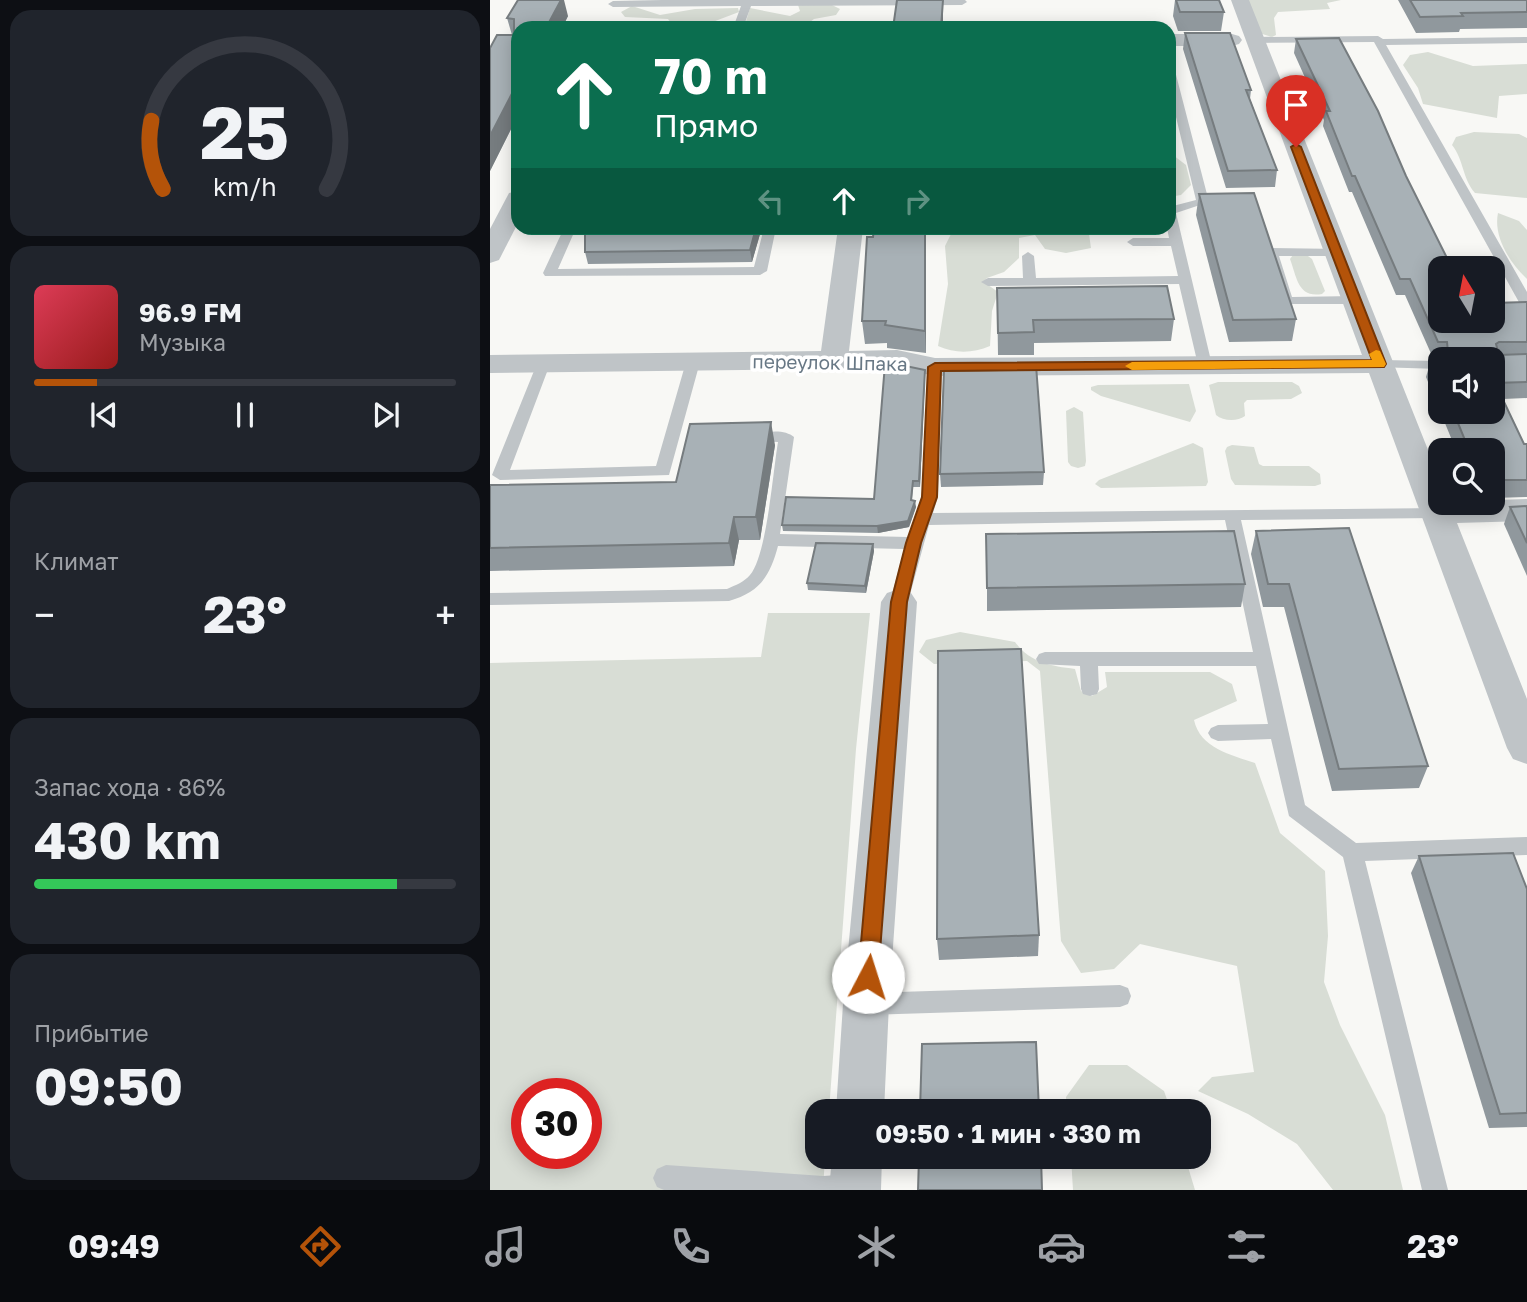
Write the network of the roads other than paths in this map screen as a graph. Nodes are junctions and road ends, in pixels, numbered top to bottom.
1 (1240, 0) edge
2 (666, 2) edge
3 (841, 2) edge
4 (962, 2) dead end
5 (613, 4) dead end
6 (747, 4) junction
7 (741, 21) edge
8 (1176, 40) edge
9 (1255, 40) junction
10 (1527, 40) edge
11 (1380, 42) junction
12 (1176, 95) edge
13 (1176, 209) edge
14 (511, 212) edge
15 (567, 235) edge
16 (768, 235) edge
17 (849, 235) edge
18 (1174, 235) edge
19 (1133, 242) dead end
20 (1175, 242) junction
21 (1336, 251) junction
22 (490, 255) edge
23 (1028, 256) dead end
24 (1184, 281) junction
25 (988, 282) dead end
26 (1030, 282) junction
27 (1355, 300) junction
28 (1527, 304) edge
29 (834, 360) junction
30 (693, 362) junction
31 (490, 364) edge
32 (543, 364) junction
33 (1380, 364) junction
34 (1205, 365) junction
35 (1428, 365) edge
36 (935, 367) junction
37 (762, 438) edge
38 (1428, 491) edge
39 (1505, 510) edge
40 (1527, 510) edge
41 (1428, 512) edge
42 (1437, 515) edge
43 (1232, 516) junction
44 (924, 519) junction
45 (771, 540) junction
46 (914, 543) junction
47 (490, 599) edge
48 (899, 602) joint
49 (1045, 659) dead end
50 (1088, 659) junction
51 (1264, 659) junction
52 (1090, 689) dead end
53 (1279, 731) junction
54 (1218, 733) dead end
55 (1527, 748) edge
56 (1527, 846) edge
57 (1352, 852) junction
58 (1120, 996) dead end
59 (866, 1004) junction
60 (861, 1099) edge
61 (666, 1178) dead end
62 (856, 1178) edge
63 (1435, 1190) edge

1 - 9 street
2 - 5 lane
2 - 6 lane
3 - 4 lane
3 - 6 lane
6 - 7 lane
8 - 9 street
9 - 11 lane
9 - 21 street
10 - 11 lane
11 - 28 lane
12 - 13 lane
14 - 22 street
15 - 16 lane
17 - 29 street
18 - 20 lane
19 - 20 lane
20 - 24 lane
21 - 27 street
21 - 27 lane
23 - 26 lane
24 - 26 lane
24 - 34 lane
25 - 26 lane
27 - 33 street
29 - 30 street, переулок Шпака
29 - 36 street, переулок Шпака
30 - 32 street, переулок Шпака
30 - 32 lane
31 - 32 street, переулок Шпака
33 - 34 street, переулок Шпака
33 - 35 lane
33 - 38 street
34 - 36 street, переулок Шпака
36 - 44 lane
37 - 45 lane
39 - 40 street
41 - 43 lane
42 - 55 street
43 - 44 lane
43 - 51 lane
44 - 46 lane
45 - 46 lane
45 - 47 lane
46 - 48 lane
48 - 59 street
49 - 50 lane
50 - 51 lane
50 - 52 lane
51 - 53 lane
53 - 54 lane
53 - 57 lane
56 - 57 lane
57 - 63 lane
58 - 59 lane
59 - 60 street
61 - 62 lane

